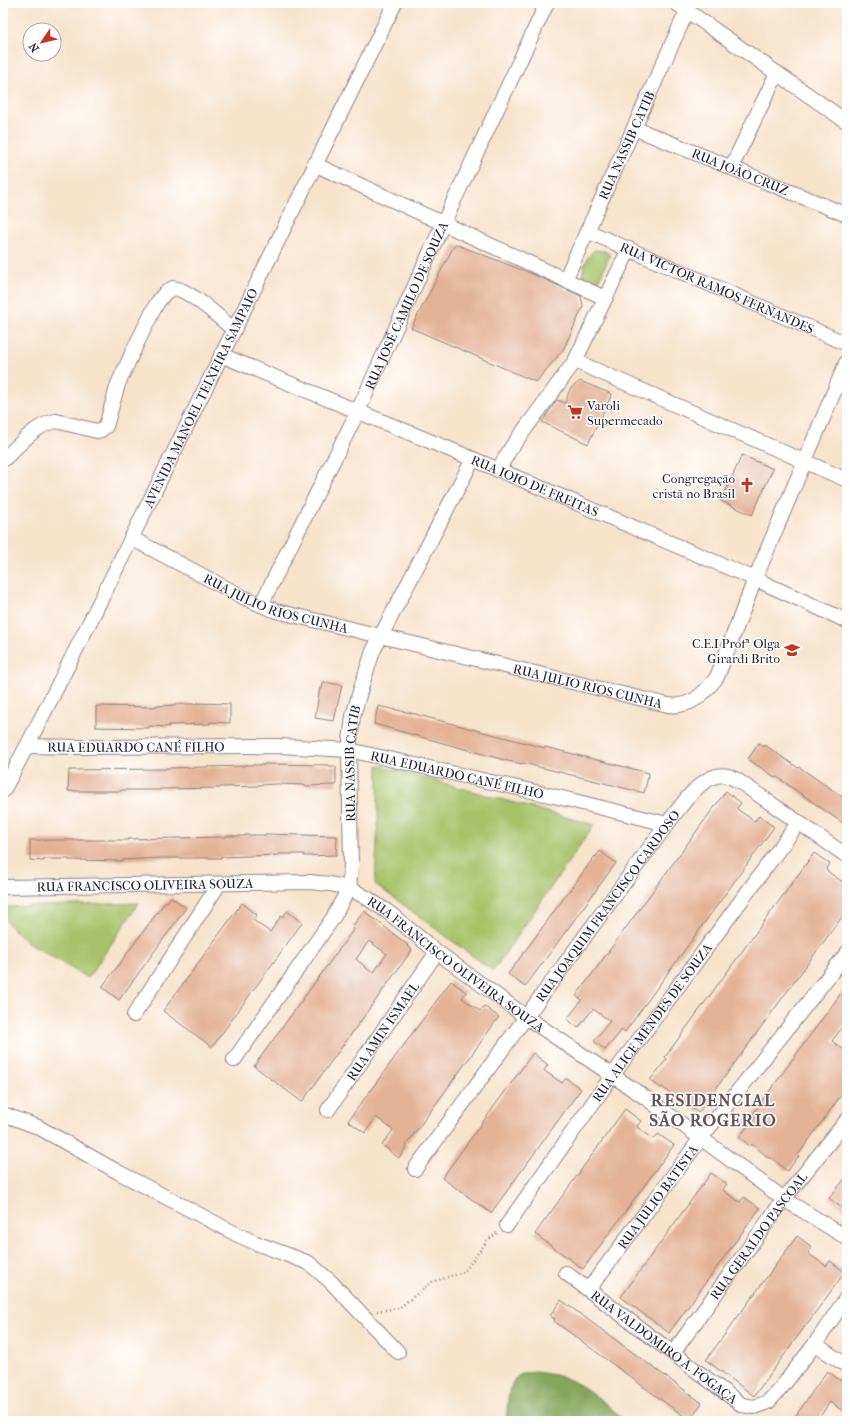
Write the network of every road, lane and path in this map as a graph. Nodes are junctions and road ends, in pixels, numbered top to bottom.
1 (395, 3) edge
2 (547, 3) edge
3 (681, 7) edge
4 (777, 73) junction
5 (847, 122) edge
6 (634, 128) junction
7 (314, 164) junction
8 (731, 168) junction
9 (847, 215) edge
10 (443, 224) junction
11 (587, 231) junction
12 (629, 249) junction
13 (565, 280) junction
14 (604, 298) junction
15 (233, 329) junction
16 (847, 344) edge
17 (222, 355) junction
18 (575, 361) junction
19 (847, 362) edge
20 (358, 411) junction
21 (473, 459) junction
22 (3, 460) edge
23 (804, 461) junction
24 (498, 470) junction
25 (847, 480) edge
26 (131, 538) junction
27 (755, 579) junction
28 (261, 605) junction
29 (847, 621) edge
30 (381, 636) junction
31 (27, 746) junction
32 (349, 750) junction
33 (3, 791) edge
34 (799, 822) junction
35 (668, 824) junction
36 (847, 856) edge
37 (219, 884) junction
38 (3, 887) edge
39 (349, 888) junction
40 (437, 952) junction
41 (847, 954) edge
42 (134, 1015) dead end
43 (526, 1017) junction
44 (234, 1060) dead end
45 (612, 1076) junction
46 (328, 1110) dead end
47 (3, 1114) edge
48 (847, 1120) edge
49 (701, 1138) junction
50 (415, 1169) dead end
51 (784, 1199) junction
52 (507, 1226) joint
53 (847, 1238) edge
54 (566, 1273) dead end
55 (589, 1289) junction
56 (847, 1297) edge
57 (362, 1314) junction
58 (815, 1344) junction
59 (398, 1352) dead end
60 (673, 1353) junction
61 (847, 1366) edge

1 - 7 street, AVENIDA MANOEL TEIXEIRA SAMPAIO
2 - 10 street, RUA JOSÉ CAMILO DE SOUZA
3 - 4 street
3 - 6 street, RUA NASSIB CATIB
4 - 5 street
4 - 8 street
6 - 8 street, RUA JOÃO CRUZ
6 - 11 street, RUA NASSIB CATIB
7 - 10 street
7 - 15 street, AVENIDA MANOEL TEIXEIRA SAMPAIO
8 - 9 street, RUA JOÃO CRUZ
10 - 13 street
10 - 20 street, RUA JOSÉ CAMILO DE SOUZA
11 - 12 street, RUA VICTOR RAMOS FERNANDES
11 - 13 street, RUA NASSIB CATIB
12 - 14 street
12 - 16 street, RUA VICTOR RAMOS FERNANDES
13 - 14 street
14 - 18 street
15 - 17 street, AVENIDA MANOEL TEIXEIRA SAMPAIO
15 - 22 street
17 - 20 street, RUA IOIO DE FREITAS
17 - 26 street, AVENIDA MANOEL TEIXEIRA SAMPAIO
18 - 23 street
18 - 24 street
19 - 23 street, RUA JULIO RIOS CUNHA
20 - 21 street, RUA IOIO DE FREITAS
20 - 28 street, RUA JOSÉ CAMILO DE SOUZA
21 - 24 street, RUA IOIO DE FREITAS
21 - 30 street, RUA NASSIB CATIB
23 - 25 street
23 - 27 street, RUA JULIO RIOS CUNHA
24 - 27 street, RUA IOIO DE FREITAS
26 - 28 street, RUA JULIO RIOS CUNHA
26 - 31 street, AVENIDA MANOEL TEIXEIRA SAMPAIO
27 - 29 street, RUA IOIO DE FREITAS
27 - 30 street, RUA JULIO RIOS CUNHA
28 - 30 street, RUA JULIO RIOS CUNHA
30 - 32 street, RUA NASSIB CATIB
31 - 32 street, RUA EDUARDO CANÉ FILHO
31 - 33 street, AVENIDA MANOEL TEIXEIRA SAMPAIO
32 - 35 street, RUA EDUARDO CANÉ FILHO
32 - 39 street, RUA NASSIB CATIB
34 - 35 street, RUA JOAQUIM FRANCISCO CARDOSO
34 - 36 street, RUA JOAQUIM FRANCISCO CARDOSO
34 - 45 street, RUA ALICE MENDES DE SOUZA
35 - 43 street, RUA JOAQUIM FRANCISCO CARDOSO
37 - 38 street, RUA FRANCISCO OLIVEIRA SOUZA
37 - 39 street, RUA FRANCISCO OLIVEIRA SOUZA
37 - 42 street
39 - 40 street, RUA FRANCISCO OLIVEIRA SOUZA
39 - 44 street, RUA NASSIB CATIB
40 - 43 street, RUA FRANCISCO OLIVEIRA SOUZA
40 - 46 street, RUA AMIN ISMAEL
41 - 49 street, RUA JULIO BATISTA
43 - 45 street, RUA FRANCISCO OLIVEIRA SOUZA
43 - 50 street, RUA JOAQUIM FRANCISCO CARDOSO
45 - 49 street, RUA FRANCISCO OLIVEIRA SOUZA
45 - 52 street, RUA ALICE MENDES DE SOUZA
47 - 57 street
48 - 51 street, RUA GERALDO PASCOAL
49 - 51 street, RUA FRANCISCO OLIVEIRA SOUZA
49 - 55 street, RUA JULIO BATISTA
51 - 53 street, RUA FRANCISCO OLIVEIRA SOUZA
51 - 60 street, RUA GERALDO PASCOAL
52 - 57 path
54 - 55 street, RUA VALDOMIRO A. FOGAÇA
55 - 60 street, RUA VALDOMIRO A. FOGAÇA
56 - 58 street
57 - 59 street
58 - 60 street, RUA VALDOMIRO A. FOGAÇA
58 - 61 street

